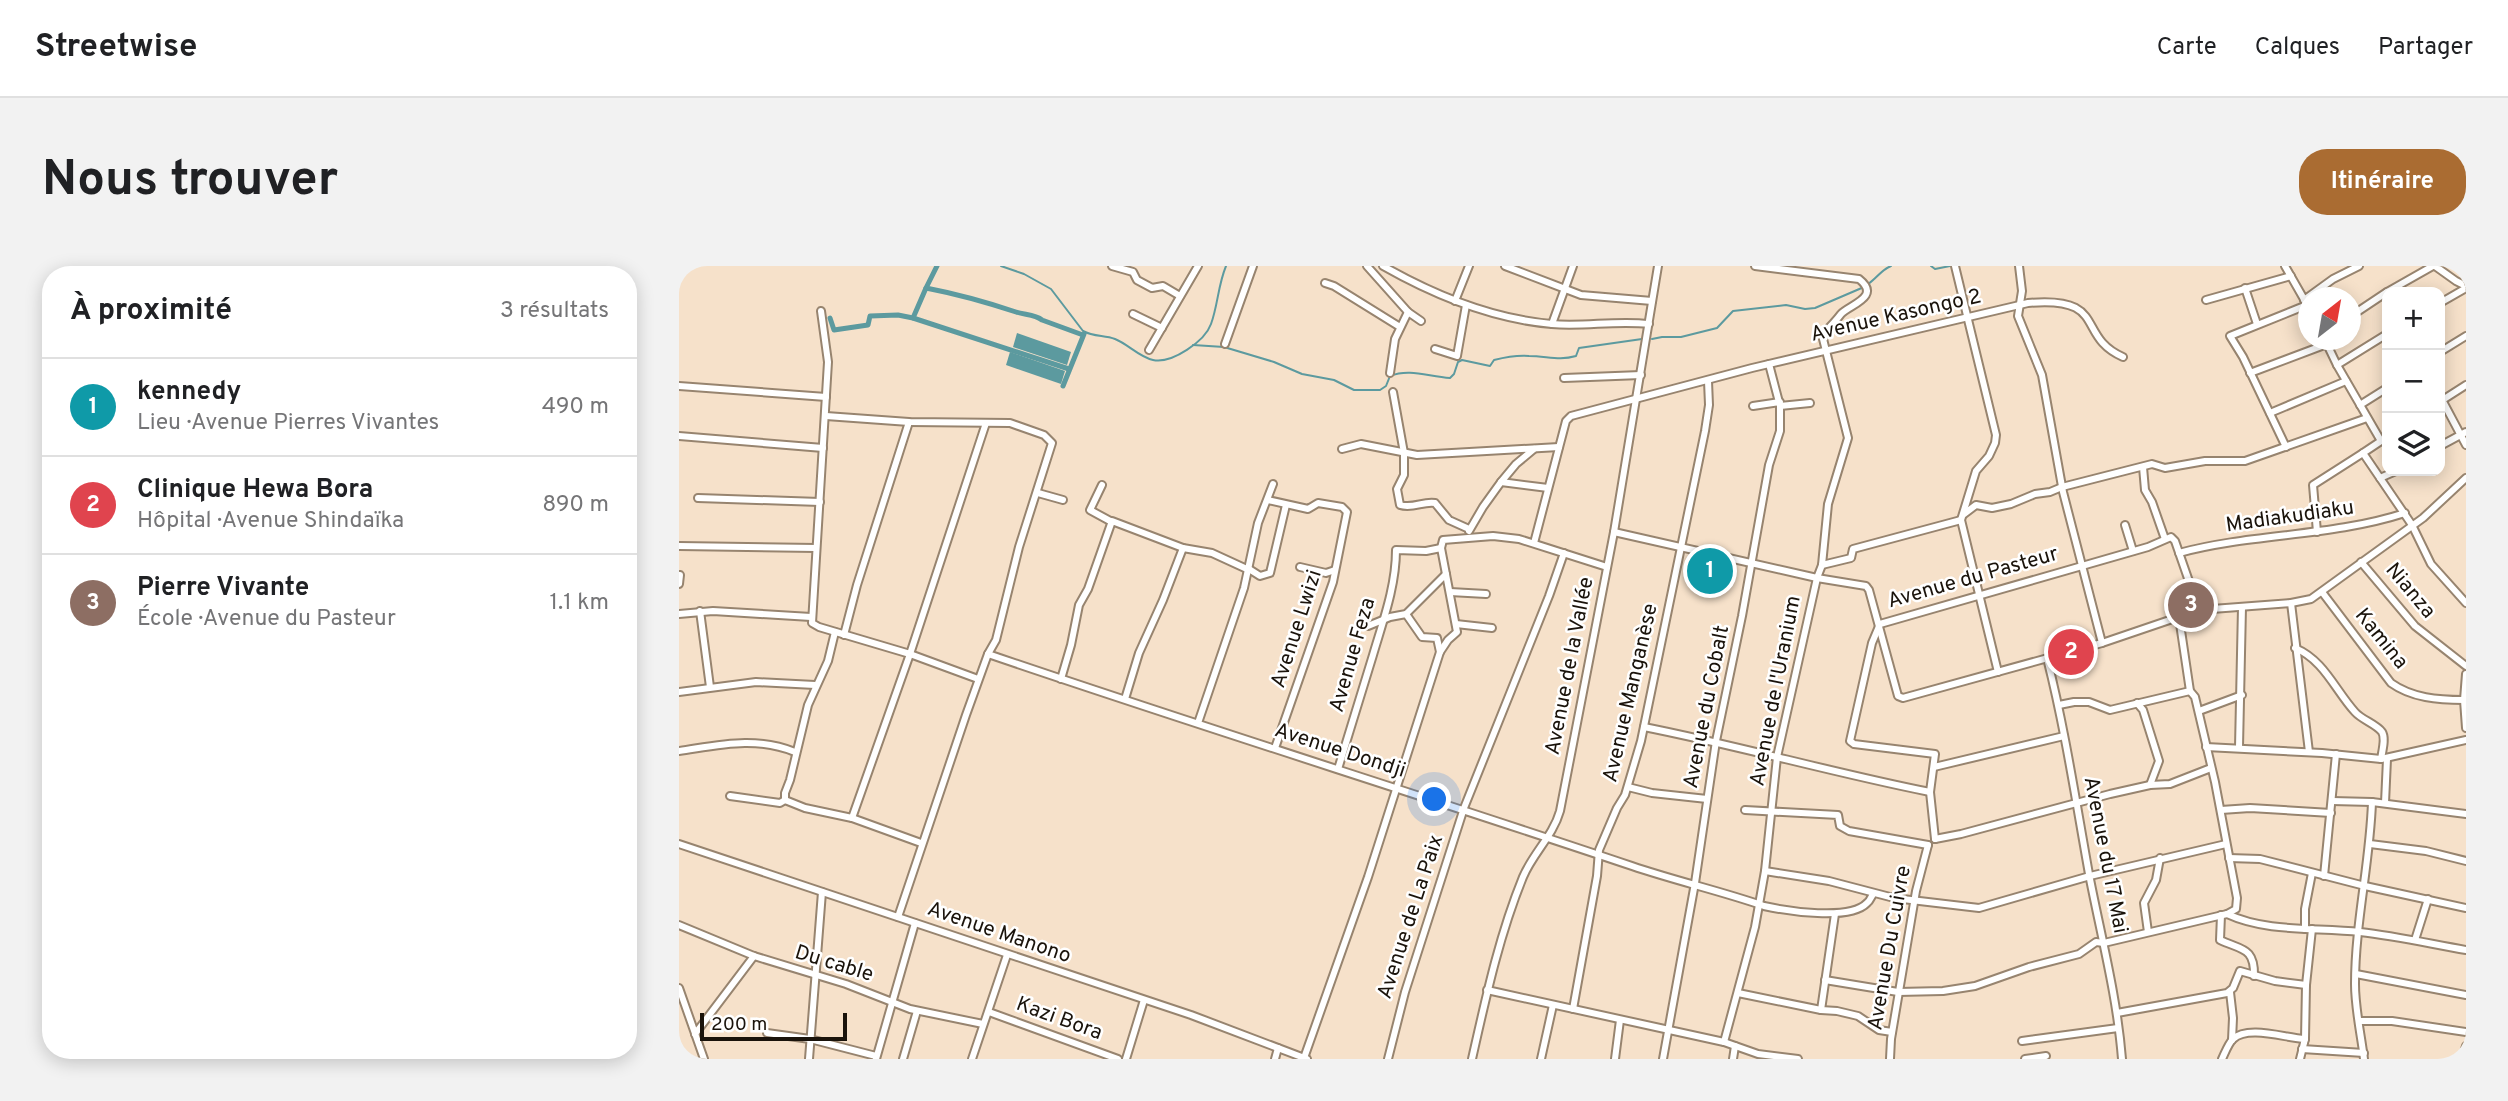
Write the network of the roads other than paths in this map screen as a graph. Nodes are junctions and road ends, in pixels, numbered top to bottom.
1 (1112, 266) edge
2 (1198, 266) edge
3 (1252, 266) edge
4 (1367, 266) edge
5 (1383, 266) edge
6 (1469, 266) edge
7 (1505, 266) edge
8 (1573, 266) edge
9 (1658, 266) edge
10 (1755, 266) edge
11 (1955, 266) edge
12 (2019, 266) edge
13 (2285, 266) edge
14 (2359, 266) edge
15 (2434, 266) edge
16 (2291, 276) junction
17 (1325, 283) dead end
18 (2325, 287) edge
19 (2396, 287) edge
20 (2466, 287) edge
21 (2245, 288) junction
22 (2298, 288) edge
23 (1564, 290) junction
24 (2382, 295) edge
25 (1181, 296) junction
26 (2206, 300) dead end
27 (2445, 300) edge
28 (1455, 301) junction
29 (1652, 301) junction
30 (1465, 305) junction
31 (2019, 305) junction
32 (2298, 308) edge
33 (2361, 309) edge
34 (821, 311) dead end
35 (1408, 312) junction
36 (1133, 314) dead end
37 (1967, 318) junction
38 (1421, 321) dead end
39 (1552, 324) junction
40 (1649, 324) junction
41 (2257, 324) junction
42 (1400, 327) junction
43 (1162, 328) junction
44 (2466, 336) edge
45 (2382, 337) edge
46 (1225, 344) dead end
47 (1435, 349) dead end
48 (1149, 350) dead end
49 (1826, 350) junction
50 (2306, 350) edge
51 (2330, 350) edge
52 (2443, 350) edge
53 (2123, 357) dead end
54 (1769, 364) junction
55 (2337, 365) junction
56 (1391, 373) dead end
57 (2250, 373) junction
58 (1641, 375) junction
59 (1564, 378) dead end
60 (1708, 381) junction
61 (2346, 381) junction
62 (2466, 385) edge
63 (679, 386) edge
64 (2382, 391) edge
65 (1393, 392) dead end
66 (826, 397) junction
67 (1637, 397) junction
68 (2445, 397) edge
69 (1810, 403) dead end
70 (1780, 404) junction
71 (2360, 405) junction
72 (2445, 405) edge
73 (1753, 406) dead end
74 (2270, 413) junction
75 (826, 416) junction
76 (2367, 418) junction
77 (909, 422) junction
78 (986, 423) junction
79 (2463, 433) edge
80 (679, 436) edge
81 (2382, 437) edge
82 (2382, 440) edge
83 (2445, 443) edge
84 (2466, 445) edge
85 (1559, 447) junction
86 (2286, 447) junction
87 (823, 448) junction
88 (1342, 449) dead end
89 (1535, 449) junction
90 (1404, 453) junction
91 (2363, 453) junction
92 (2143, 467) junction
93 (2385, 476) edge
94 (2380, 478) junction
95 (2465, 479) edge
96 (1501, 482) junction
97 (1273, 484) dead end
98 (1102, 485) dead end
99 (2062, 487) junction
100 (1548, 488) junction
101 (1038, 493) junction
102 (698, 498) dead end
103 (1063, 500) dead end
104 (1268, 500) junction
105 (820, 502) junction
106 (1286, 505) junction
107 (2405, 513) junction
108 (1963, 517) junction
109 (1112, 522) junction
110 (2125, 525) dead end
111 (2412, 525) junction
112 (1469, 529) junction
113 (1614, 532) junction
114 (2317, 532) junction
115 (1470, 537) junction
116 (2165, 539) junction
117 (1534, 543) junction
118 (679, 546) edge
119 (816, 548) junction
120 (1183, 548) junction
121 (1441, 548) junction
122 (1682, 548) junction
123 (2133, 551) junction
124 (1564, 553) junction
125 (2179, 553) junction
126 (1751, 562) junction
127 (2361, 562) junction
128 (1822, 565) junction
129 (2082, 565) junction
130 (1300, 567) dead end
131 (1607, 567) junction
132 (1249, 570) junction
133 (1335, 570) junction
134 (1446, 574) junction
135 (680, 575) edge
136 (1817, 578) junction
137 (679, 584) edge
138 (1450, 592) junction
139 (2322, 592) junction
140 (1486, 594) dead end
141 (1980, 596) junction
142 (2291, 603) junction
143 (2466, 603) edge
144 (2242, 607) junction
145 (2199, 610) junction
146 (700, 611) junction
147 (679, 614) edge
148 (1406, 614) junction
149 (2179, 617) junction
150 (811, 619) junction
151 (1384, 619) junction
152 (1456, 624) junction
153 (1880, 624) junction
154 (1367, 626) dead end
155 (1492, 628) dead end
156 (835, 632) junction
157 (844, 635) junction
158 (2102, 643) junction
159 (2295, 648) junction
160 (1440, 652) junction
161 (910, 654) junction
162 (988, 654) junction
163 (2047, 658) junction
164 (2466, 666) edge
165 (1998, 672) junction
166 (2466, 674) edge
167 (978, 679) junction
168 (1061, 679) junction
169 (815, 685) junction
170 (710, 687) junction
171 (2190, 691) junction
172 (679, 692) edge
173 (2242, 695) junction
174 (1125, 699) junction
175 (2464, 700) junction
176 (2137, 702) junction
177 (2059, 705) junction
178 (2199, 711) junction
179 (1198, 723) junction
180 (1644, 727) junction
181 (2466, 728) edge
182 (2064, 736) junction
183 (2466, 740) edge
184 (1716, 741) junction
185 (2206, 747) junction
186 (2239, 747) junction
187 (1275, 748) junction
188 (679, 751) edge
189 (795, 752) junction
190 (2309, 752) junction
191 (2336, 754) junction
192 (1777, 757) junction
193 (2384, 759) junction
194 (1934, 767) junction
195 (2211, 768) junction
196 (1338, 769) junction
197 (2150, 785) junction
198 (1628, 787) junction
199 (1397, 788) junction
200 (1930, 792) junction
201 (730, 796) dead end
202 (1707, 799) junction
203 (785, 800) junction
204 (2332, 801) junction
205 (2372, 802) junction
206 (2385, 803) junction
207 (2078, 804) junction
208 (1464, 808) junction
209 (2239, 808) junction
210 (1745, 810) dead end
211 (2221, 810) junction
212 (1771, 813) junction
213 (2331, 813) junction
214 (2466, 814) edge
215 (852, 818) junction
216 (2224, 824) junction
217 (1548, 837) junction
218 (1935, 838) junction
219 (921, 843) junction
220 (679, 844) edge
221 (2226, 844) junction
222 (2370, 844) junction
223 (1928, 845) junction
224 (1598, 854) junction
225 (2160, 858) junction
226 (2229, 858) junction
227 (2466, 861) edge
228 (1765, 872) junction
229 (2312, 873) junction
230 (2090, 876) junction
231 (2324, 876) junction
232 (1695, 883) junction
233 (2365, 886) junction
234 (822, 892) junction
235 (1873, 894) junction
236 (2428, 899) junction
237 (1914, 901) junction
238 (1759, 904) junction
239 (2466, 908) edge
240 (1835, 914) junction
241 (2224, 915) junction
242 (898, 917) junction
243 (915, 923) junction
244 (679, 925) edge
245 (2308, 929) junction
246 (2357, 931) junction
247 (2148, 932) junction
248 (2415, 940) junction
249 (2104, 943) junction
250 (2466, 950) edge
251 (1006, 955) junction
252 (754, 956) junction
253 (2355, 974) junction
254 (815, 976) junction
255 (2255, 976) junction
256 (1825, 980) junction
257 (2306, 985) junction
258 (679, 988) edge
259 (1487, 990) junction
260 (1898, 992) junction
261 (2230, 992) junction
262 (1738, 993) junction
263 (2466, 995) edge
264 (892, 1000) junction
265 (1144, 1000) junction
266 (684, 1004) junction
267 (1553, 1005) junction
268 (1573, 1009) junction
269 (1821, 1010) junction
270 (679, 1012) edge
271 (918, 1012) junction
272 (989, 1012) junction
273 (2117, 1013) junction
274 (1619, 1020) junction
275 (2359, 1021) junction
276 (983, 1024) junction
277 (2118, 1028) junction
278 (1668, 1029) junction
279 (767, 1032) dead end
280 (1892, 1032) junction
281 (2466, 1032) edge
282 (695, 1034) junction
283 (810, 1039) junction
284 (2045, 1039) junction
285 (2305, 1039) junction
286 (2022, 1041) dead end
287 (2232, 1041) junction
288 (1724, 1042) junction
289 (2466, 1045) edge
290 (1735, 1046) junction
291 (1278, 1048) junction
292 (2302, 1049) junction
293 (2364, 1056) edge
294 (2047, 1057) edge
295 (876, 1058) edge
296 (1306, 1058) edge
297 (704, 1059) edge
298 (809, 1059) edge
299 (903, 1059) edge
300 (972, 1059) edge
301 (1118, 1059) edge
302 (1126, 1059) edge
303 (1275, 1059) edge
304 (1388, 1059) edge
305 (1472, 1059) edge
306 (1541, 1059) edge
307 (1615, 1059) edge
308 (1663, 1059) edge
309 (1733, 1059) edge
310 (1796, 1059) edge
311 (1890, 1059) edge
312 (2025, 1059) edge
313 (2122, 1059) edge
314 (2222, 1059) edge
315 (2300, 1059) edge
316 (2462, 1059) edge

1 - 25 street
2 - 25 street
3 - 46 street
4 - 35 street
5 - 28 street
6 - 28 street
7 - 23 street
8 - 23 street
9 - 29 street, Avenue de la Vallée
10 - 49 street
11 - 37 street
12 - 31 street
13 - 16 street
14 - 18 street
15 - 19 street
15 - 20 street
16 - 21 street
16 - 22 street
17 - 42 street
20 - 27 street
21 - 26 street
21 - 41 street
23 - 29 street
23 - 39 street
24 - 33 street
25 - 43 street
28 - 30 street
29 - 40 street, Avenue de la Vallée
30 - 39 street
30 - 47 street
31 - 37 street, Avenue Kasongo 2
31 - 53 street, Avenue Kasongo 2
31 - 99 street
32 - 41 street
34 - 66 street
35 - 38 street
35 - 42 street
36 - 43 street
37 - 49 street, Avenue Kasongo 2
37 - 108 street
39 - 40 street
40 - 58 street, Avenue de la Vallée
41 - 57 street
42 - 56 street
43 - 48 street
44 - 52 street
45 - 55 street
49 - 54 street, Avenue Kasongo 2
49 - 128 street, Avenue de l'Uranium
50 - 57 street
51 - 55 street
54 - 60 street, Avenue Kasongo 2
54 - 70 street, Avenue du Cobalt
55 - 61 street
57 - 74 street
58 - 59 street
58 - 67 street, Avenue de la Vallée
60 - 67 street, Avenue Kasongo 2
60 - 122 street, Avenue Manganèse
61 - 71 street
61 - 74 street
62 - 68 street
63 - 66 street
64 - 71 street
65 - 90 street
66 - 75 street
67 - 85 street, Avenue Kasongo 2
67 - 113 street, Avenue de la Vallée
69 - 70 street
70 - 73 street
70 - 126 street, Avenue du Cobalt
71 - 76 street
72 - 79 street
74 - 86 street
75 - 77 street
75 - 87 street
76 - 81 street
76 - 86 street
77 - 78 street
77 - 157 street
78 - 101 street
78 - 161 street
79 - 83 street
79 - 84 street
80 - 87 street
82 - 91 street
85 - 89 street
85 - 100 street, Avenue Kasongo 2
86 - 92 street
87 - 105 street
88 - 90 street
89 - 90 street
89 - 96 street
90 - 112 street
91 - 94 street
91 - 114 street
92 - 99 street
92 - 116 street
93 - 94 street
94 - 107 street
95 - 111 street
96 - 100 street
96 - 112 street
97 - 104 street
98 - 109 street
99 - 108 street
99 - 129 street
100 - 117 street, Avenue Kasongo 2
101 - 103 street
101 - 162 street
102 - 105 street
104 - 106 street
104 - 132 street
105 - 119 street
106 - 132 street
106 - 133 street, Avenue Lwizi
107 - 111 street
107 - 114 street, Madiakudiaku
108 - 128 street
108 - 141 street
109 - 120 street
109 - 168 street
110 - 123 street
111 - 127 street
111 - 143 street
112 - 115 street
113 - 122 street
113 - 131 street, Avenue de la Vallée
114 - 125 street, Madiakudiaku
115 - 117 street
115 - 121 street
116 - 123 street, Avenue du Pasteur
116 - 125 street
117 - 124 street
118 - 119 street
119 - 150 street
120 - 132 street
120 - 174 street
121 - 134 street
121 - 151 street, Avenue Feza
122 - 126 street
122 - 180 street, Avenue Manganèse
123 - 129 street, Avenue du Pasteur
124 - 131 street
124 - 208 street, Avenue de La Paix
125 - 145 street
126 - 136 street
126 - 184 street, Avenue du Cobalt
127 - 139 street
127 - 164 street, Nianza
128 - 136 street, Avenue de l'Uranium
129 - 141 street, Avenue du Pasteur
129 - 158 street
130 - 133 street
131 - 217 street, Avenue de la Vallée
132 - 179 street
133 - 187 street, Avenue Lwizi
134 - 138 street
134 - 148 street
135 - 137 street
136 - 153 street
136 - 192 street, Avenue de l'Uranium
138 - 140 street
138 - 152 street
139 - 142 street
139 - 175 street, Kamina
141 - 153 street, Avenue du Pasteur
141 - 165 street
142 - 144 street
142 - 159 street
144 - 145 street
144 - 173 street
145 - 149 street
146 - 147 street
146 - 150 street
146 - 170 street
148 - 151 street
148 - 160 street
149 - 158 street
149 - 171 street
150 - 156 street
151 - 154 street
151 - 196 street, Avenue Feza
152 - 155 street
152 - 160 street
153 - 165 street
153 - 194 street, Avenue du Pasteur
156 - 157 street
156 - 169 street
157 - 161 street
158 - 163 street
159 - 190 street
159 - 193 street
160 - 199 street
161 - 167 street
161 - 215 street
162 - 167 street
162 - 168 street, Avenue Dondji
163 - 165 street
163 - 177 street, Avenue du 17 Mai
166 - 175 street
167 - 219 street
168 - 174 street, Avenue Dondji
169 - 170 street
169 - 189 street
170 - 172 street
171 - 176 street
171 - 178 street
173 - 178 street
173 - 186 street
174 - 179 street, Avenue Dondji
175 - 181 street
176 - 177 street
176 - 197 street
177 - 182 street, Avenue du 17 Mai
178 - 185 street
179 - 187 street, Avenue Dondji
180 - 184 street
180 - 198 street, Avenue Manganèse
182 - 194 street
182 - 207 street, Avenue du 17 Mai
183 - 193 street
184 - 192 street
184 - 202 street, Avenue du Cobalt
185 - 186 street
185 - 195 street
186 - 190 street
187 - 196 street, Avenue Dondji
188 - 189 street
189 - 203 street
190 - 191 street
191 - 193 street
191 - 204 street
192 - 200 street
192 - 212 street, Avenue de l'Uranium
193 - 206 street
194 - 200 street
195 - 197 street
195 - 211 street
196 - 199 street, Avenue Dondji
197 - 207 street
198 - 202 street
198 - 224 street, Avenue Manganèse
199 - 208 street, Avenue Dondji
199 - 296 street
200 - 218 street
201 - 203 street
202 - 232 street, Avenue du Cobalt
203 - 215 street
204 - 205 street
204 - 213 street
205 - 206 street
205 - 222 street
206 - 214 street
207 - 218 street
207 - 230 street, Avenue du 17 Mai
208 - 217 street, Avenue Dondji
208 - 304 street, Avenue de La Paix
209 - 211 street
209 - 213 street
209 - 216 street
210 - 212 street
211 - 216 street
212 - 223 street
212 - 228 street, Avenue de l'Uranium
213 - 231 street
215 - 219 street
216 - 221 street
217 - 224 street, Avenue Dondji
217 - 259 street, Avenue de la Vallée
218 - 223 street
219 - 242 street
220 - 234 street, Avenue Manono
221 - 225 street
221 - 226 street
222 - 227 street
222 - 233 street
223 - 237 street, Avenue Du Cuivre
224 - 232 street, Avenue Dondji
224 - 268 street, Avenue Manganèse
225 - 230 street
225 - 247 street
226 - 229 street
226 - 241 street
228 - 235 street
228 - 238 street, Avenue de l'Uranium
229 - 231 street
229 - 245 street
230 - 237 street
230 - 249 street, Avenue du 17 Mai
231 - 233 street
232 - 238 street, Avenue Dondji
232 - 278 street, Avenue du Cobalt
233 - 236 street
233 - 246 street
234 - 242 street, Avenue Manono
234 - 254 street
235 - 237 street
235 - 240 street, Avenue Dondji
236 - 239 street
236 - 248 street
237 - 260 street, Avenue Du Cuivre
238 - 240 street, Avenue Dondji
238 - 262 street, Avenue de l'Uranium
240 - 256 street
241 - 245 street
241 - 247 street
241 - 255 street
242 - 243 street, Avenue Manono
243 - 251 street, Avenue Manono
243 - 264 street
244 - 252 street, Du cable
245 - 246 street
245 - 257 street
246 - 248 street
246 - 253 street
247 - 249 street
248 - 250 street
249 - 260 street
249 - 273 street, Avenue du 17 Mai
251 - 265 street, Avenue Manono
251 - 272 street
252 - 254 street, Du cable
252 - 282 street
253 - 263 street
253 - 275 street
254 - 264 street, Du cable
254 - 283 street
255 - 257 street
255 - 261 street
256 - 260 street
256 - 269 street
257 - 285 street
258 - 266 street
259 - 267 street
259 - 305 street, Avenue de la Vallée
260 - 280 street, Avenue Du Cuivre
261 - 273 street
261 - 287 street
262 - 269 street
262 - 288 street, Avenue de l'Uranium
264 - 271 street, Du cable
264 - 295 street
265 - 291 street, Avenue Manono
265 - 302 street
266 - 270 street
266 - 282 street
267 - 268 street
267 - 306 street
268 - 274 street
269 - 280 street
271 - 276 street, Du cable
271 - 299 street
272 - 276 street
272 - 301 street, Kazi Bora
273 - 277 street, Avenue du 17 Mai
274 - 278 street
274 - 307 street
275 - 281 street
275 - 293 street
276 - 300 street
277 - 284 street
277 - 313 street, Avenue du 17 Mai
278 - 288 street
278 - 308 street, Avenue du Cobalt
279 - 283 street
280 - 311 street, Avenue Du Cuivre
282 - 297 street
283 - 295 street
283 - 298 street
284 - 286 street
284 - 294 street
285 - 287 street
285 - 292 street
287 - 314 street
288 - 290 street
289 - 316 street
290 - 309 street
290 - 310 street
291 - 296 street, Avenue Manono
291 - 303 street
292 - 293 street
292 - 315 street
294 - 312 street

